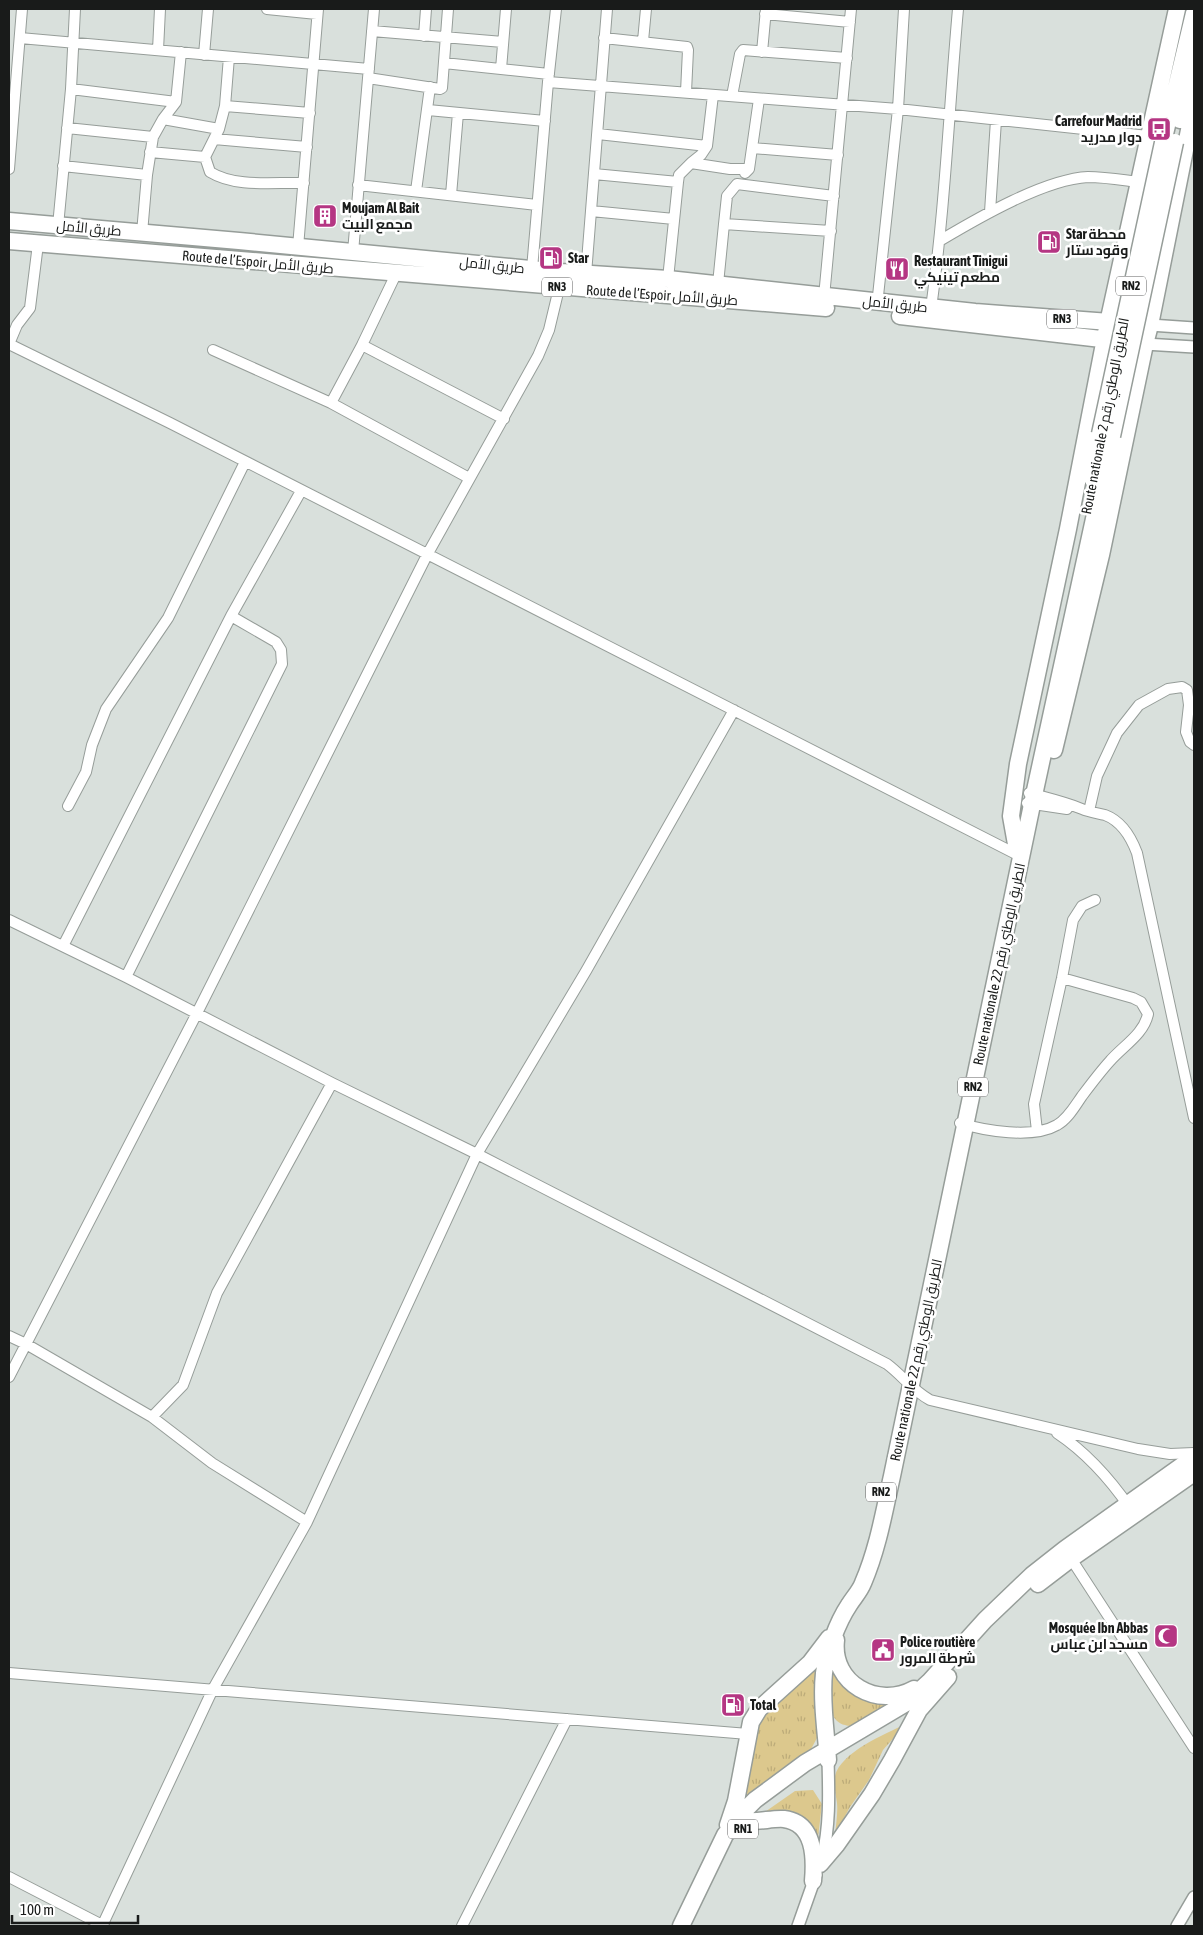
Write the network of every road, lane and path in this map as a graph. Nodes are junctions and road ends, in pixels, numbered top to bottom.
1 (22, 9) edge
2 (75, 9) edge
3 (160, 9) edge
4 (208, 9) edge
5 (266, 9) edge
6 (374, 9) edge
7 (426, 9) edge
8 (448, 9) edge
9 (506, 9) edge
10 (556, 9) edge
11 (607, 9) edge
12 (646, 9) edge
13 (851, 9) edge
14 (904, 9) edge
15 (958, 9) edge
16 (1178, 9) edge
17 (317, 11) edge
18 (765, 11) edge
19 (1194, 13) edge
20 (850, 22) junction
21 (9, 26) edge
22 (20, 27) junction
23 (372, 31) junction
24 (424, 36) junction
25 (20, 38) junction
26 (445, 38) junction
27 (604, 38) junction
28 (643, 41) junction
29 (503, 42) junction
30 (72, 43) junction
31 (158, 50) junction
32 (181, 52) junction
33 (762, 52) junction
34 (1194, 53) edge
35 (204, 55) junction
36 (229, 57) junction
37 (847, 58) junction
38 (444, 63) junction
39 (314, 64) junction
40 (501, 69) junction
41 (13, 73) edge
42 (369, 74) junction
43 (548, 78) junction
44 (601, 85) junction
45 (430, 87) junction
46 (71, 89) junction
47 (686, 92) junction
48 (713, 95) junction
49 (732, 96) junction
50 (759, 99) junction
51 (176, 102) junction
52 (1194, 105) edge
53 (225, 106) junction
54 (842, 106) junction
55 (898, 109) junction
56 (428, 110) junction
57 (310, 113) junction
58 (458, 113) junction
59 (948, 115) junction
60 (163, 119) junction
61 (996, 120) junction
62 (545, 122) junction
63 (67, 128) junction
64 (219, 129) junction
65 (598, 134) junction
66 (153, 137) junction
67 (1162, 138) junction
68 (214, 140) junction
69 (706, 146) junction
70 (10, 147) edge
71 (307, 147) junction
72 (752, 148) junction
73 (150, 152) junction
74 (838, 155) junction
75 (205, 157) junction
76 (691, 163) junction
77 (63, 166) junction
78 (9, 169) edge
79 (749, 169) junction
80 (147, 174) junction
81 (594, 174) junction
82 (678, 182) junction
83 (1138, 182) junction
84 (304, 183) junction
85 (737, 184) junction
86 (358, 185) junction
87 (416, 191) junction
88 (451, 195) junction
89 (834, 196) junction
90 (537, 205) junction
91 (591, 211) junction
92 (990, 212) junction
93 (674, 219) junction
94 (9, 221) edge
95 (724, 224) junction
96 (58, 226) junction
97 (831, 230) junction
98 (142, 233) junction
99 (940, 240) junction
100 (9, 242) edge
101 (38, 244) junction
102 (298, 247) junction
103 (353, 252) junction
104 (532, 269) junction
105 (396, 274) junction
106 (586, 274) junction
107 (561, 279) junction
108 (668, 279) junction
109 (718, 284) junction
110 (824, 297) junction
111 (875, 302) junction
112 (932, 308) junction
113 (1108, 322) junction
114 (1150, 325) junction
115 (1194, 328) edge
116 (1104, 340) junction
117 (9, 344) edge
118 (1145, 344) junction
119 (362, 345) junction
120 (1194, 347) edge
121 (213, 350) dead end
122 (330, 403) junction
123 (504, 419) junction
124 (245, 462) junction
125 (469, 478) junction
126 (301, 491) junction
127 (427, 555) junction
128 (231, 616) junction
129 (1064, 635) joint
130 (734, 710) junction
131 (1194, 746) edge
132 (1031, 796) junction
133 (68, 806) dead end
134 (1086, 810) junction
135 (1015, 848) junction
136 (1095, 900) dead end
137 (9, 920) edge
138 (62, 946) junction
139 (126, 977) junction
140 (1062, 978) junction
141 (197, 1012) junction
142 (332, 1083) junction
143 (1194, 1118) edge
144 (962, 1124) junction
145 (1037, 1132) junction
146 (477, 1154) junction
147 (9, 1336) edge
148 (26, 1344) junction
149 (9, 1377) edge
150 (906, 1382) junction
151 (152, 1417) junction
152 (1052, 1430) junction
153 (1194, 1455) edge
154 (1194, 1473) edge
155 (1131, 1509) junction
156 (307, 1522) junction
157 (1068, 1554) junction
158 (838, 1627) junction
159 (9, 1673) edge
160 (929, 1682) junction
161 (213, 1689) junction
162 (919, 1710) junction
163 (567, 1719) junction
164 (748, 1734) junction
165 (1194, 1748) edge
166 (828, 1755) junction
167 (742, 1812) junction
168 (820, 1864) junction
169 (9, 1877) edge
170 (813, 1880) junction
171 (1194, 1897) edge
172 (103, 1926) edge
173 (462, 1926) edge
174 (681, 1926) edge
175 (692, 1926) edge
176 (798, 1926) edge
177 (1177, 1926) edge

1 - 22 street
2 - 30 street
3 - 31 street
4 - 35 street
5 - 17 street
6 - 23 street
7 - 24 street
8 - 26 street
9 - 29 street
10 - 43 street
11 - 27 street
12 - 28 street
13 - 20 street
14 - 55 street
15 - 59 street
16 - 67 highway
17 - 39 street
18 - 20 street
18 - 33 street
19 - 67 highway, RN2
20 - 37 street
21 - 22 street
22 - 25 street
23 - 24 street
23 - 42 street
24 - 26 street
25 - 30 street
25 - 41 street
26 - 29 street
26 - 38 street
27 - 28 street
27 - 44 street
28 - 47 street
29 - 40 street
30 - 31 street
30 - 46 street
31 - 32 street
32 - 35 street
32 - 51 street
33 - 37 street
33 - 49 street
34 - 67 highway, RN2
35 - 36 street
36 - 39 street
36 - 53 street
37 - 54 street
38 - 40 street
38 - 45 street
39 - 42 street
39 - 57 street
40 - 43 street
41 - 70 street
42 - 45 street
42 - 86 street
43 - 44 street
43 - 62 street
44 - 47 street
44 - 65 street
45 - 56 street
46 - 51 street
46 - 63 street
47 - 48 street
48 - 49 street
48 - 69 street
49 - 50 street
50 - 54 street
50 - 72 street
51 - 60 street
52 - 114 highway
53 - 57 street
53 - 64 street
54 - 55 street
54 - 74 street
55 - 59 street
55 - 111 street
56 - 58 street
56 - 87 street
57 - 71 street
58 - 62 street
58 - 88 street
59 - 61 street
59 - 99 street
60 - 64 street
60 - 66 street
61 - 67 street
61 - 92 street
62 - 90 street
63 - 66 street
63 - 77 street
64 - 68 street
65 - 69 street
65 - 81 street
66 - 73 street
67 - 83 highway
67 - 129 highway, Route nationale الطريق الوطني رقم 2 / RN2, bridge
68 - 71 street
68 - 75 street
69 - 76 street
70 - 78 street
71 - 84 street
72 - 74 street
72 - 79 street
73 - 75 street
73 - 80 street
74 - 89 street
75 - 84 street
76 - 79 street
76 - 82 street
77 - 80 street
77 - 96 street
79 - 85 street
80 - 98 street
81 - 82 street
81 - 91 street
82 - 93 street
83 - 92 street
83 - 113 highway
84 - 102 street
85 - 89 street
85 - 95 street
86 - 87 street
86 - 103 street
87 - 88 street
88 - 90 street
89 - 97 street
90 - 104 street
91 - 93 street
91 - 106 street
92 - 99 street
93 - 108 street
94 - 96 highway, طريق الأمل / RN3
95 - 97 street
95 - 109 street
96 - 98 highway, طريق الأمل / RN3
97 - 110 street
98 - 102 highway, طريق الأمل / RN3
99 - 112 street
100 - 101 highway, Route de l’Espoir طريق الأمل / RN3
101 - 105 highway, Route de l’Espoir طريق الأمل / RN3
101 - 117 street
102 - 103 highway, طريق الأمل / RN3
103 - 104 highway, طريق الأمل / RN3
104 - 107 highway, طريق الأمل / RN3
105 - 107 highway, Route de l’Espoir طريق الأمل / RN3
105 - 119 street
106 - 107 highway, طريق الأمل / RN3
106 - 108 highway, طريق الأمل / RN3
107 - 116 highway, Route de l’Espoir طريق الأمل / RN3
107 - 123 street
108 - 109 highway, طريق الأمل / RN3
109 - 110 highway, طريق الأمل / RN3
110 - 111 highway, طريق الأمل / RN3
111 - 112 highway, طريق الأمل / RN3
112 - 113 highway, طريق الأمل / RN3
113 - 114 highway, RN3
113 - 116 highway
114 - 115 street, RN3
114 - 118 highway
116 - 118 highway, Route de l’Espoir طريق الأمل / RN3
116 - 135 highway
117 - 124 street
118 - 120 street, Route de l’Espoir طريق الأمل / RN3
118 - 132 highway
119 - 122 street
119 - 123 street
121 - 122 street
122 - 125 street
123 - 125 street
124 - 126 street
124 - 133 street
125 - 127 street
126 - 127 street
126 - 128 street
127 - 130 street
127 - 141 street
128 - 138 street
128 - 139 street
129 - 132 highway, Route nationale 22 الطريق الوطني رقم / RN2
130 - 135 street
130 - 146 street
131 - 134 street
132 - 134 street
132 - 135 highway, Route nationale 22 الطريق الوطني رقم / RN2
132 - 144 highway, Route nationale 22 الطريق الوطني رقم / RN2
134 - 143 street
135 - 144 highway, Route nationale 22 الطريق الوطني رقم / RN2
136 - 140 street
137 - 138 street
138 - 139 street
139 - 141 street
140 - 145 street
140 - 145 street
141 - 142 street
141 - 148 street
142 - 146 street
142 - 151 street
144 - 145 street
144 - 150 highway, Route nationale 22 الطريق الوطني رقم / RN2
146 - 150 street
146 - 156 street
147 - 148 street
148 - 149 street
148 - 151 street
150 - 152 street
150 - 158 highway, Route nationale 22 الطريق الوطني رقم / RN2
151 - 156 street
152 - 153 street
152 - 155 street
153 - 155 highway
154 - 155 highway
155 - 157 highway
156 - 161 street
157 - 160 highway
157 - 162 highway
157 - 165 street
158 - 160 highway
158 - 164 highway, RN2
158 - 166 highway, RN2
159 - 161 street
160 - 166 highway
161 - 163 street
161 - 172 street
162 - 166 highway
162 - 168 highway
163 - 164 street
163 - 173 street
164 - 167 highway, RN2
166 - 167 highway, RN1
166 - 168 street
167 - 170 highway
167 - 174 highway, RN1
167 - 175 highway, RN1
168 - 170 street
169 - 172 street
170 - 176 street
171 - 177 street

